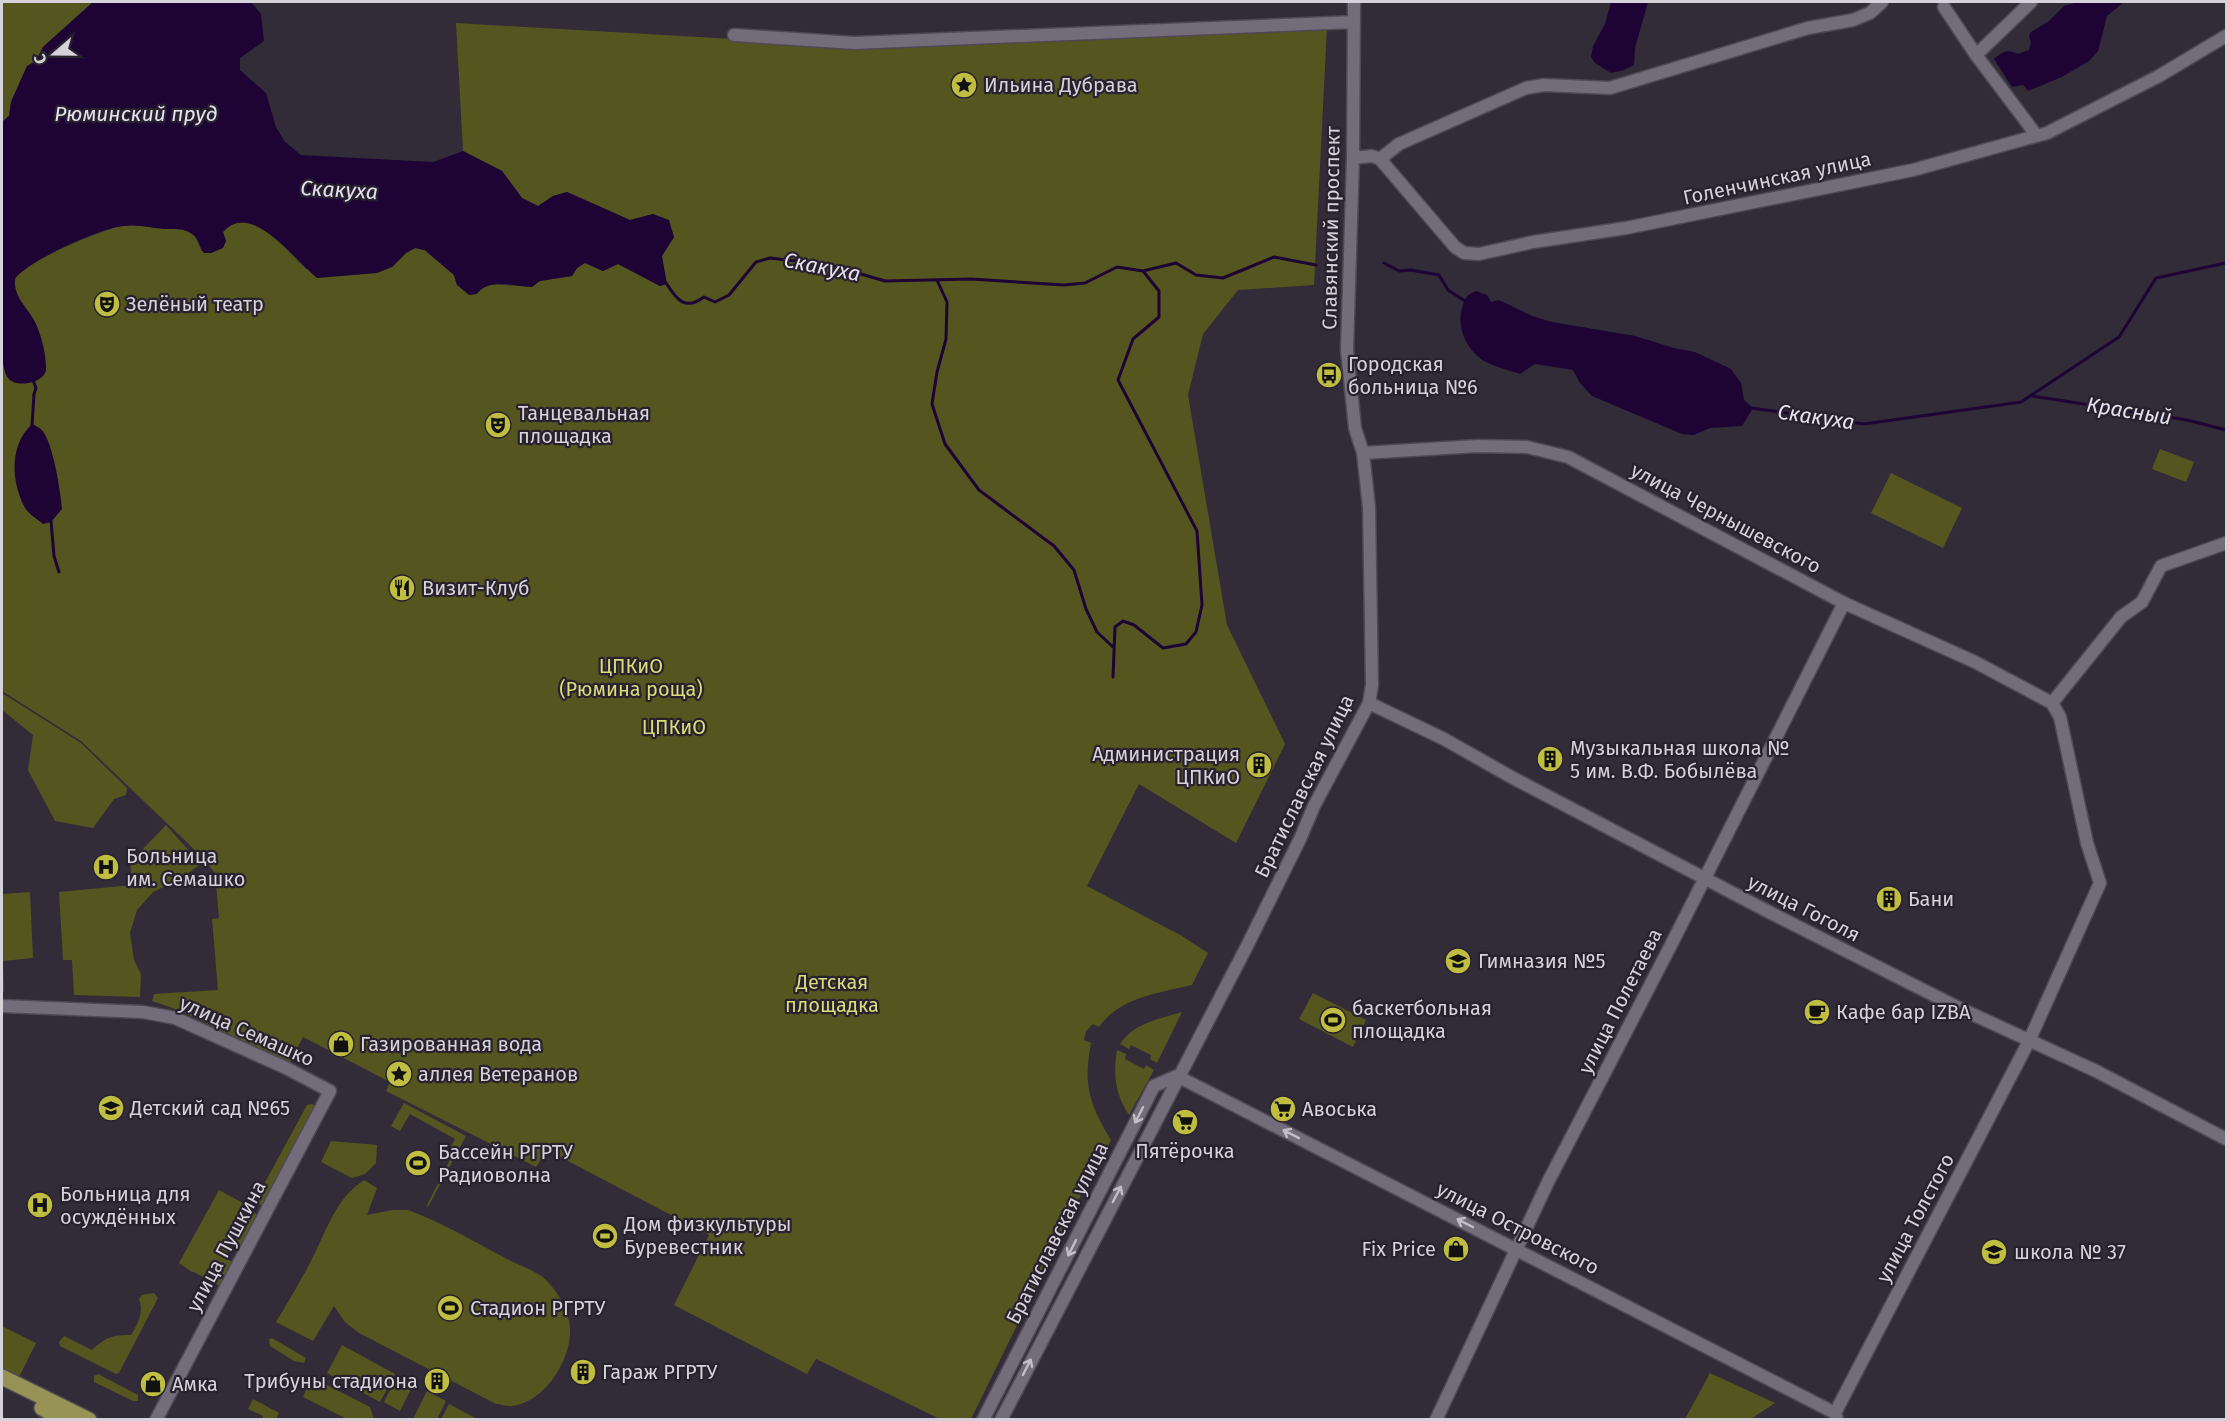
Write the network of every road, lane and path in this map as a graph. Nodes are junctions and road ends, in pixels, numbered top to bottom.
1 (1354, 2) edge
2 (1882, 2) edge
3 (2031, 2) edge
4 (1944, 7) dead end
5 (1354, 22) junction
6 (734, 35) dead end
7 (2226, 36) edge
8 (1976, 55) junction
9 (2037, 136) junction
10 (1353, 158) junction
11 (1380, 159) junction
12 (1363, 453) junction
13 (2226, 543) edge
14 (1844, 603) junction
15 (1369, 703) junction
16 (2052, 703) junction
17 (1704, 879) junction
18 (2, 1006) edge
19 (2029, 1041) junction
20 (1177, 1076) junction
21 (330, 1091) joint
22 (2226, 1139) edge
23 (1517, 1250) junction
24 (2, 1377) edge
25 (2, 1388) edge
26 (1836, 1416) edge
27 (64, 1419) edge
28 (89, 1419) edge
29 (156, 1419) edge
30 (983, 1419) edge
31 (1001, 1419) edge
32 (1436, 1419) edge

1 - 5 street, Славянский проспект
2 - 11 street
3 - 8 street
4 - 8 street
5 - 6 street
5 - 10 street, Славянский проспект
7 - 9 street, Голенчинская улица
8 - 9 street
9 - 11 street, Голенчинская улица
10 - 11 street
10 - 12 street, Славянский проспект
12 - 14 street, улица Чернышевского
12 - 15 street, Братиславская улица
13 - 16 street
14 - 16 street, улица Чернышевского
14 - 17 street, улица Полетаева
15 - 17 street, улица Гоголя
15 - 20 street, Братиславская улица
16 - 19 street, улица Толстого
17 - 19 street, улица Гоголя
17 - 23 street, улица Полетаева
18 - 21 street, улица Семашко
19 - 22 street, улица Гоголя
19 - 26 street, улица Толстого
23 -> 20 street, улица Островского
20 -> 30 street, Братиславская улица
31 -> 20 street, Братиславская улица
21 - 29 street, улица Пушкина
23 - 26 street, улица Островского
23 - 32 street, улица Полетаева
24 - 28 main road
25 - 27 main road

